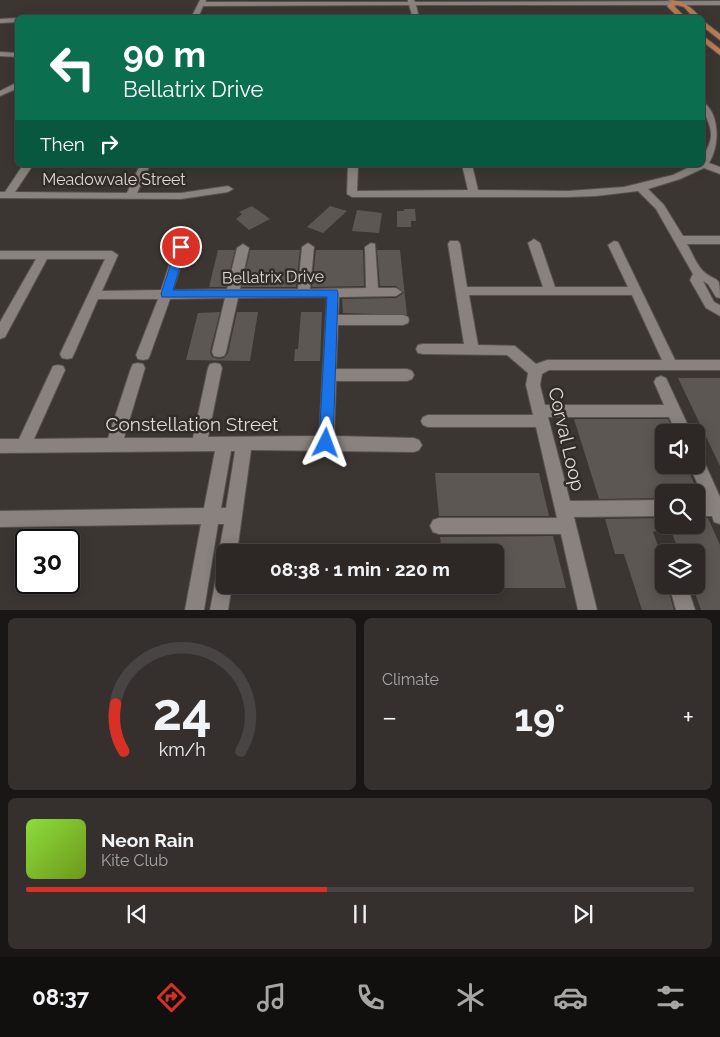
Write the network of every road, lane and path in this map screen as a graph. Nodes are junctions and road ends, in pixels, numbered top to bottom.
1 (673, 1) edge
2 (202, 2) edge
3 (412, 2) edge
4 (720, 3) edge
5 (196, 15) edge
6 (415, 15) edge
7 (680, 15) edge
8 (695, 15) edge
9 (15, 20) edge
10 (0, 21) edge
11 (705, 25) edge
12 (720, 38) edge
13 (705, 39) edge
14 (720, 53) edge
15 (0, 54) edge
16 (15, 55) edge
17 (15, 86) edge
18 (0, 94) edge
19 (705, 107) edge
20 (705, 162) edge
21 (705, 165) edge
22 (26, 167) edge
23 (144, 167) edge
24 (353, 167) edge
25 (468, 167) edge
26 (698, 167) edge
27 (720, 171) edge
28 (640, 187) junction
29 (228, 189) dead end
30 (474, 193) junction
31 (4, 195) edge
32 (131, 195) junction
33 (679, 240) junction
34 (720, 240) edge
35 (534, 243) dead end
36 (454, 244) dead end
37 (614, 245) dead end
38 (181, 247) dead end
39 (308, 247) dead end
40 (372, 247) dead end
41 (243, 248) dead end
42 (0, 255) edge
43 (44, 256) junction
44 (699, 274) junction
45 (372, 292) junction
46 (396, 292) dead end
47 (462, 292) junction
48 (550, 292) junction
49 (637, 292) junction
50 (304, 293) junction
51 (333, 293) junction
52 (166, 294) junction
53 (232, 294) junction
54 (720, 294) edge
55 (94, 295) junction
56 (704, 295) junction
57 (720, 311) edge
58 (332, 320) junction
59 (403, 320) dead end
60 (0, 334) edge
61 (423, 349) dead end
62 (472, 350) junction
63 (219, 352) dead end
64 (67, 354) dead end
65 (671, 365) junction
66 (720, 366) edge
67 (216, 368) dead end
68 (58, 370) dead end
69 (535, 370) junction
70 (329, 375) junction
71 (407, 375) dead end
72 (661, 382) dead end
73 (674, 411) junction
74 (540, 416) junction
75 (428, 421) dead end
76 (680, 424) edge
77 (326, 443) junction
78 (199, 444) junction
79 (224, 444) junction
80 (244, 444) junction
81 (114, 445) junction
82 (414, 445) dead end
83 (0, 446) edge
84 (24, 446) junction
85 (701, 474) edge
86 (655, 508) edge
87 (563, 509) junction
88 (705, 510) edge
89 (718, 512) edge
90 (211, 516) junction
91 (233, 516) junction
92 (0, 519) edge
93 (439, 526) dead end
94 (567, 526) junction
95 (229, 544) edge
96 (221, 594) edge
97 (681, 594) edge
98 (194, 610) edge
99 (219, 610) edge
100 (588, 610) edge
101 (686, 610) edge

1 - 3 street
1 - 4 street
1 - 7 main road
1 - 8 main road
2 - 3 street
2 - 5 street
3 - 6 street
9 - 10 street
11 - 12 main road
13 - 14 main road
15 - 16 street
17 - 18 street
19 - 20 street
21 - 27 street
22 - 31 street
23 - 32 street
24 - 30 street
25 - 30 street
26 - 28 street
28 - 30 street
28 - 33 street
29 - 32 street, Meadowvale Street
31 - 32 street, Meadowvale Street
33 - 34 street
33 - 44 street
35 - 48 street
36 - 47 street
37 - 49 street
38 - 52 street
39 - 50 street
40 - 45 street
41 - 53 street
42 - 43 street
43 - 55 street
43 - 60 street
44 - 54 street
44 - 56 street
45 - 46 street, Bellatrix Drive
45 - 51 street, Bellatrix Drive
47 - 48 street
47 - 62 street
48 - 49 street
49 - 65 street
50 - 51 street, Bellatrix Drive
50 - 53 street, Bellatrix Drive
51 - 58 street
52 - 53 street, Bellatrix Drive
52 - 55 street, Bellatrix Drive
52 - 81 street
53 - 63 street
54 - 56 street
55 - 64 street
56 - 57 street
58 - 59 street
58 - 70 street
61 - 62 street
62 - 69 street
65 - 66 street, Corval Loop
65 - 69 street, Corval Loop
67 - 78 street
68 - 84 street
69 - 74 street, Corval Loop
70 - 71 street
70 - 77 street
72 - 73 street
73 - 74 street
73 - 76 street
74 - 75 street
74 - 87 street, Corval Loop
77 - 80 street, Constellation Street
77 - 82 street, Constellation Street
78 - 79 street, Constellation Street
78 - 81 street, Constellation Street
79 - 80 street, Constellation Street
79 - 90 street
80 - 91 street
81 - 84 street, Constellation Street
83 - 84 street, Constellation Street
85 - 89 street
86 - 87 street
87 - 94 street, Corval Loop
88 - 89 street
90 - 91 street
90 - 92 street
90 - 98 street
91 - 95 street
93 - 94 street
94 - 100 street, Corval Loop
96 - 99 street
97 - 101 street

